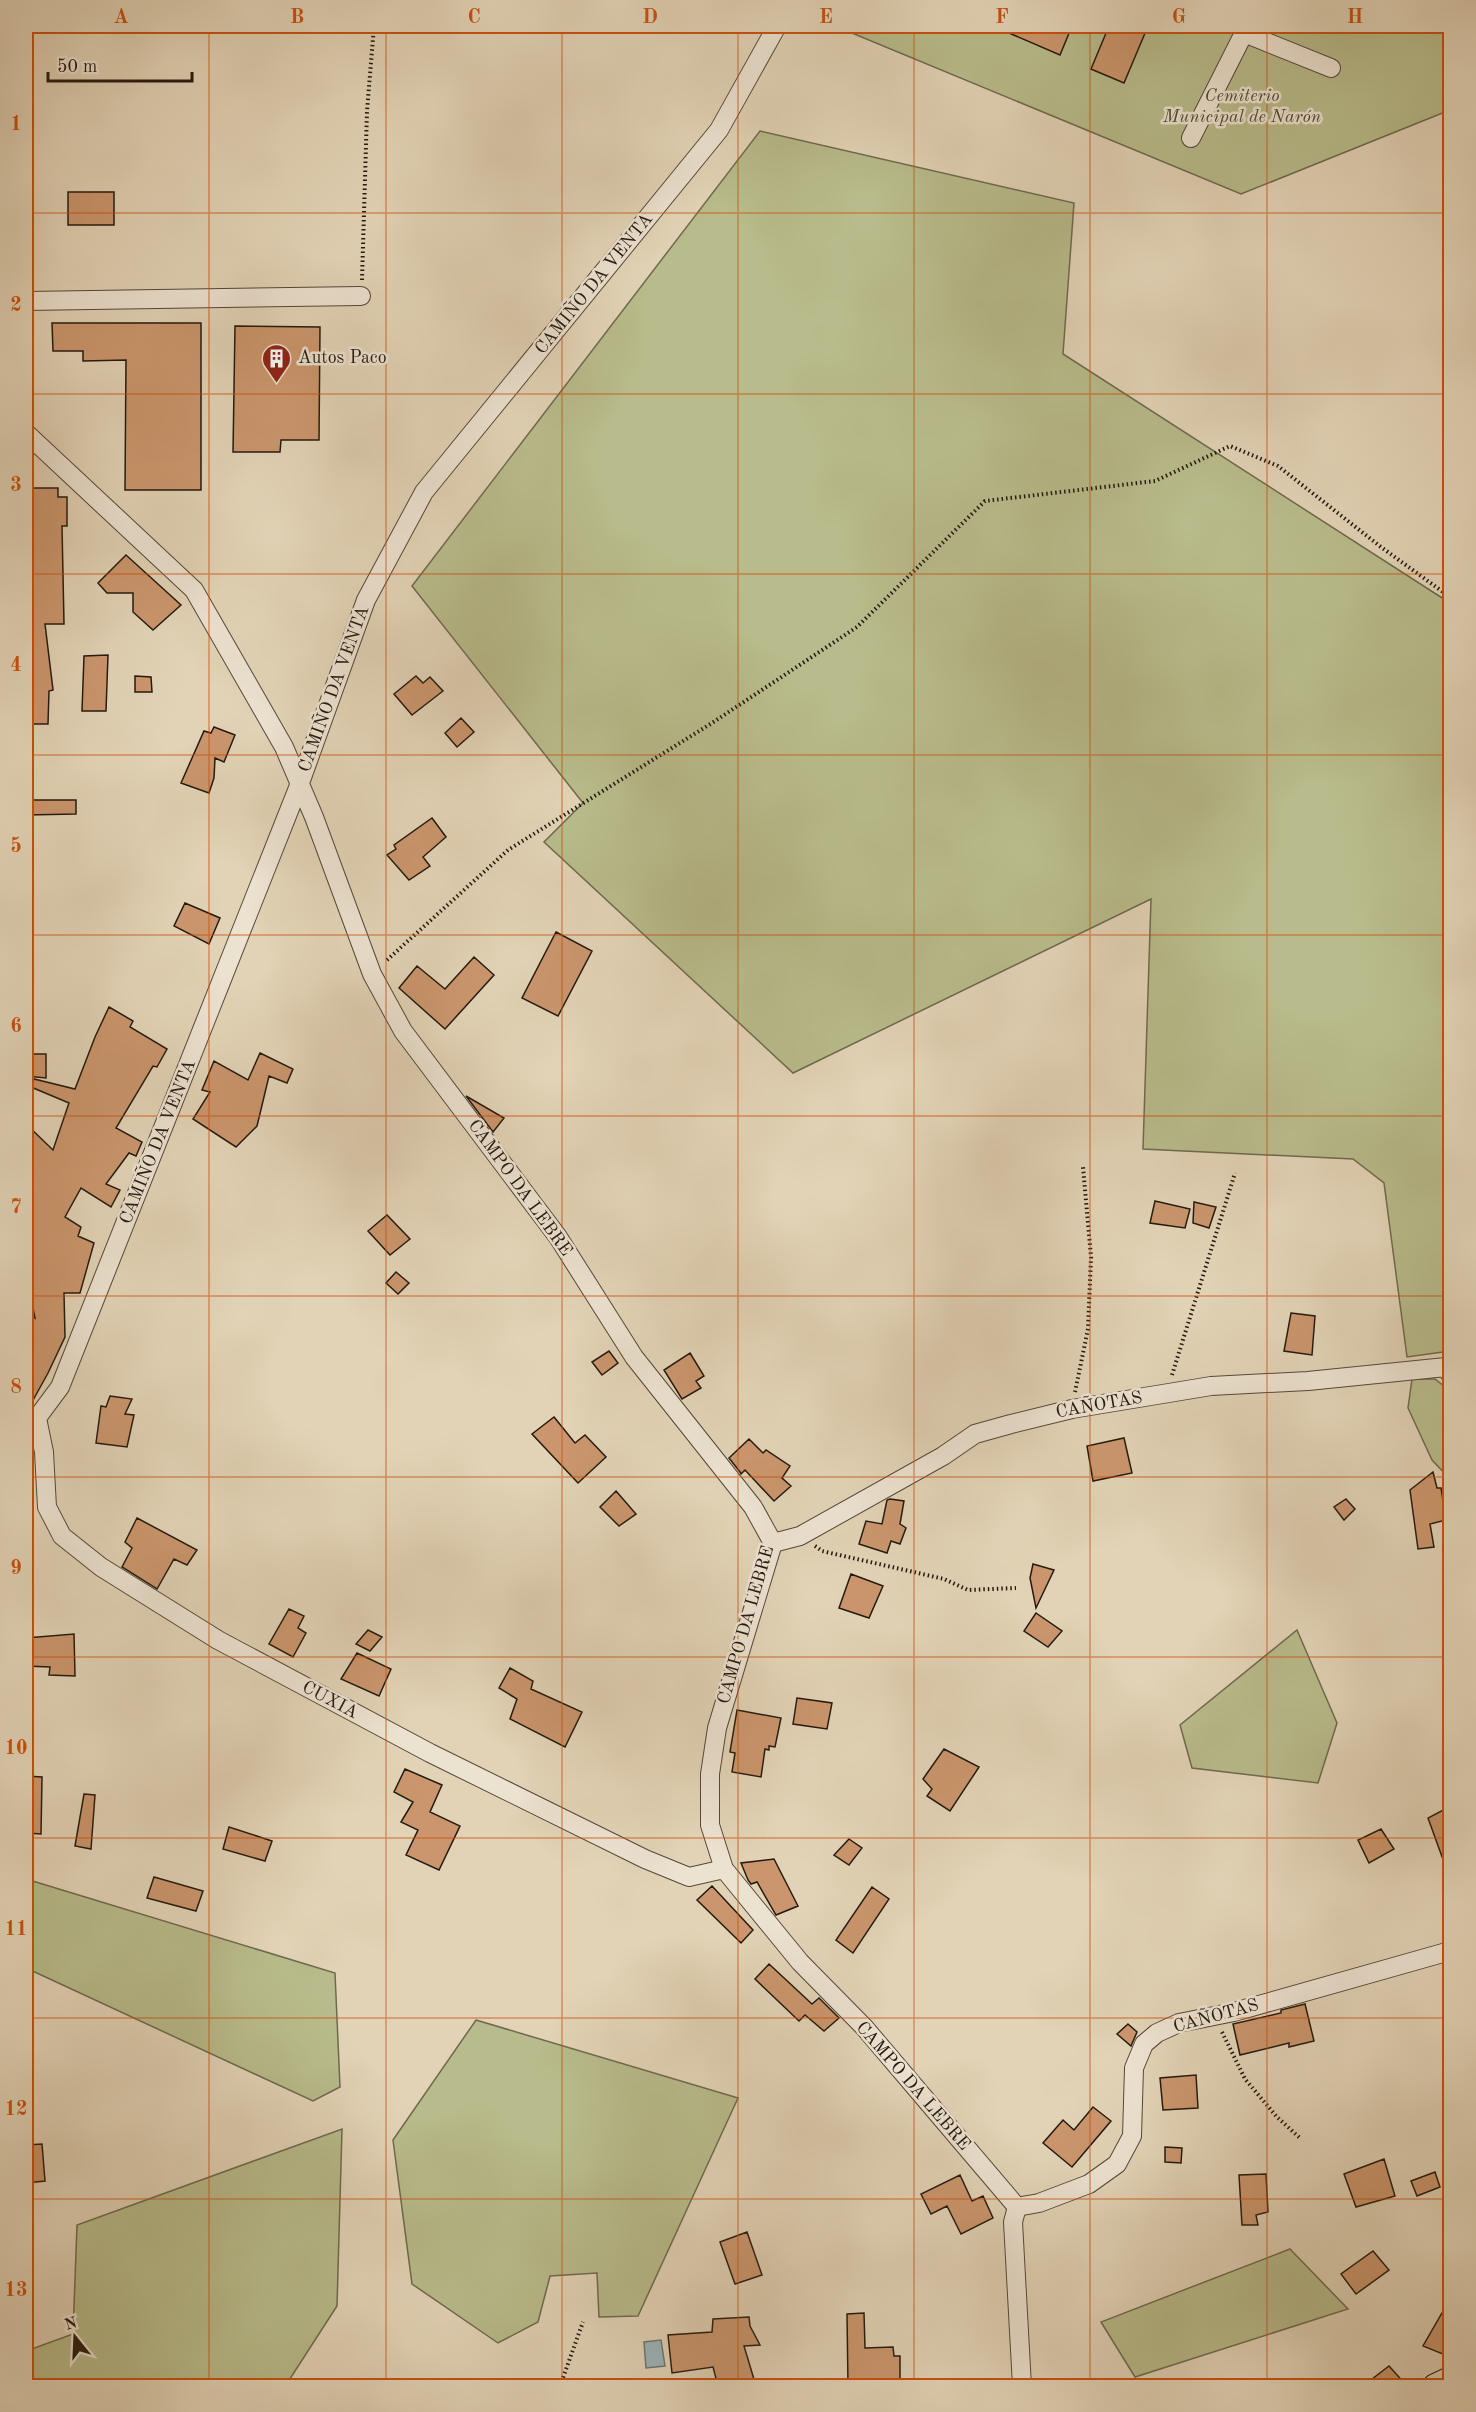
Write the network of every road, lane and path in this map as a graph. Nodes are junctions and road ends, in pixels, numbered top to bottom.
1 (374, 26) edge
2 (777, 26) edge
3 (1243, 29) edge
4 (1331, 68) dead end
5 (1191, 138) dead end
6 (361, 296) joint
7 (26, 301) edge
8 (26, 433) edge
9 (1450, 597) edge
10 (300, 783) junction
11 (372, 974) junction
12 (1083, 1167) dead end
13 (1235, 1173) dead end
14 (1450, 1374) edge
15 (1166, 1393) junction
16 (1072, 1408) junction
17 (31, 1423) edge
18 (800, 1536) junction
19 (773, 1543) junction
20 (1016, 1588) dead end
21 (724, 1869) junction
22 (1450, 1951) edge
23 (1212, 2016) junction
24 (1300, 2138) dead end
25 (1017, 2207) junction
26 (583, 2322) dead end
27 (1450, 2379) edge
28 (560, 2386) edge
29 (1022, 2386) edge
30 (1435, 2386) edge

1 - 6 path
2 - 10 street, CAMIÑO DA VENTA
3 - 4 street
3 - 5 street
6 - 7 street
8 - 10 street, CAMPO DA LEBRE
9 - 11 path
10 - 11 street, CAMPO DA LEBRE
10 - 17 street, CAMIÑO DA VENTA
11 - 19 street, CAMPO DA LEBRE
12 - 16 path
13 - 15 path
14 - 15 street, CAÑOTAS
15 - 16 street, CAÑOTAS
16 - 18 street, CAÑOTAS
17 - 21 street, CUXIA
18 - 19 street, CAÑOTAS
18 - 20 path
19 - 21 street, CAMPO DA LEBRE
21 - 25 street, CAMPO DA LEBRE
22 - 23 street, CAÑOTAS
23 - 24 path
23 - 25 street, CAÑOTAS
25 - 29 street
26 - 28 path
27 - 30 main road

